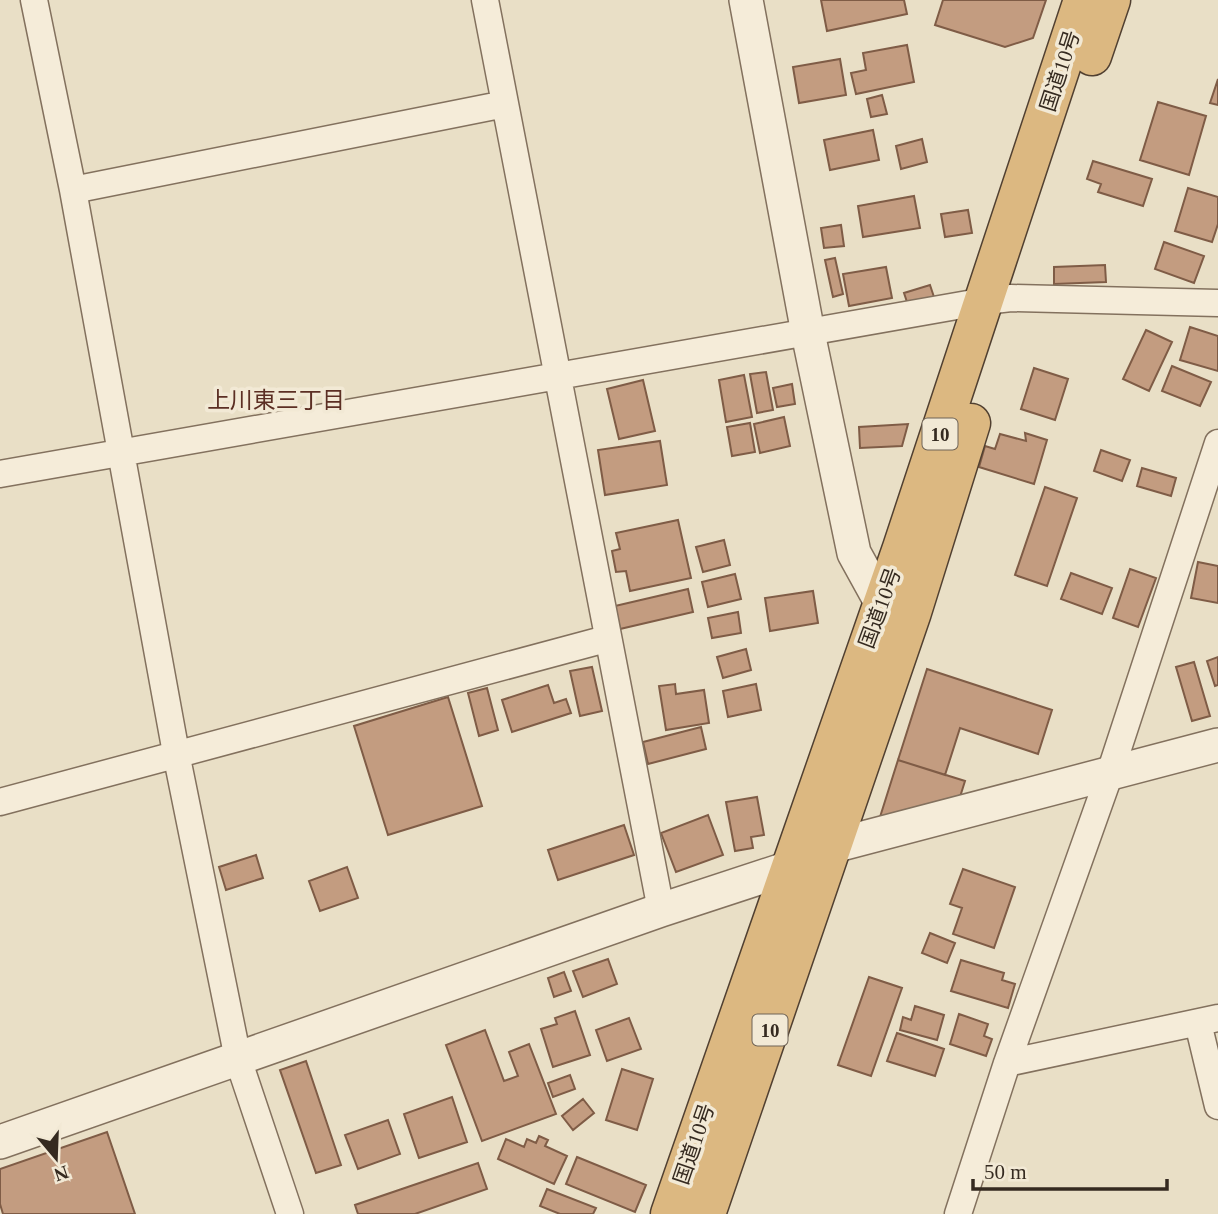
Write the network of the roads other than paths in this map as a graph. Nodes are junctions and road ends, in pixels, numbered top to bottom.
1 (34, 0) edge
2 (485, 0) edge
3 (746, 0) edge
4 (1083, 0) edge
5 (1111, 0) edge
6 (505, 104) junction
7 (73, 190) junction
8 (998, 299) junction
9 (1218, 303) edge
10 (808, 332) junction
11 (556, 376) junction
12 (1218, 443) edge
13 (119, 453) junction
14 (0, 474) edge
15 (896, 607) junction
16 (606, 639) junction
17 (1218, 746) edge
18 (176, 753) junction
19 (1109, 776) junction
20 (0, 802) edge
21 (833, 846) junction
22 (792, 867) junction
23 (661, 910) junction
24 (1208, 1020) edge
25 (238, 1059) junction
26 (1007, 1063) junction
27 (1218, 1106) edge
28 (0, 1142) edge
29 (290, 1214) edge
30 (670, 1214) edge
31 (706, 1214) edge
32 (958, 1214) edge

1 - 7 street
2 - 6 street
3 - 10 street
4 - 8 highway, 国道10号 / 10
5 - 8 highway, 国道10号 / 10
6 - 7 street
6 - 11 street
7 - 13 street
8 - 9 street
8 - 10 street
8 - 15 highway, 国道10号 / 10
10 - 11 street
10 - 15 street
11 - 13 street
11 - 16 street
12 - 19 street
13 - 14 street
13 - 18 street
15 - 21 highway, 国道10号 / 10
15 - 22 highway, 国道10号 / 10
16 - 18 street
16 - 23 street
17 - 19 street
18 - 20 street
18 - 25 street
19 - 21 street
19 - 26 street
21 - 22 street
21 - 31 highway, 国道10号 / 10
22 - 23 street
22 - 30 highway, 国道10号 / 10
23 - 25 street
24 - 26 street
24 - 27 street
25 - 28 street
25 - 29 street
26 - 32 street

